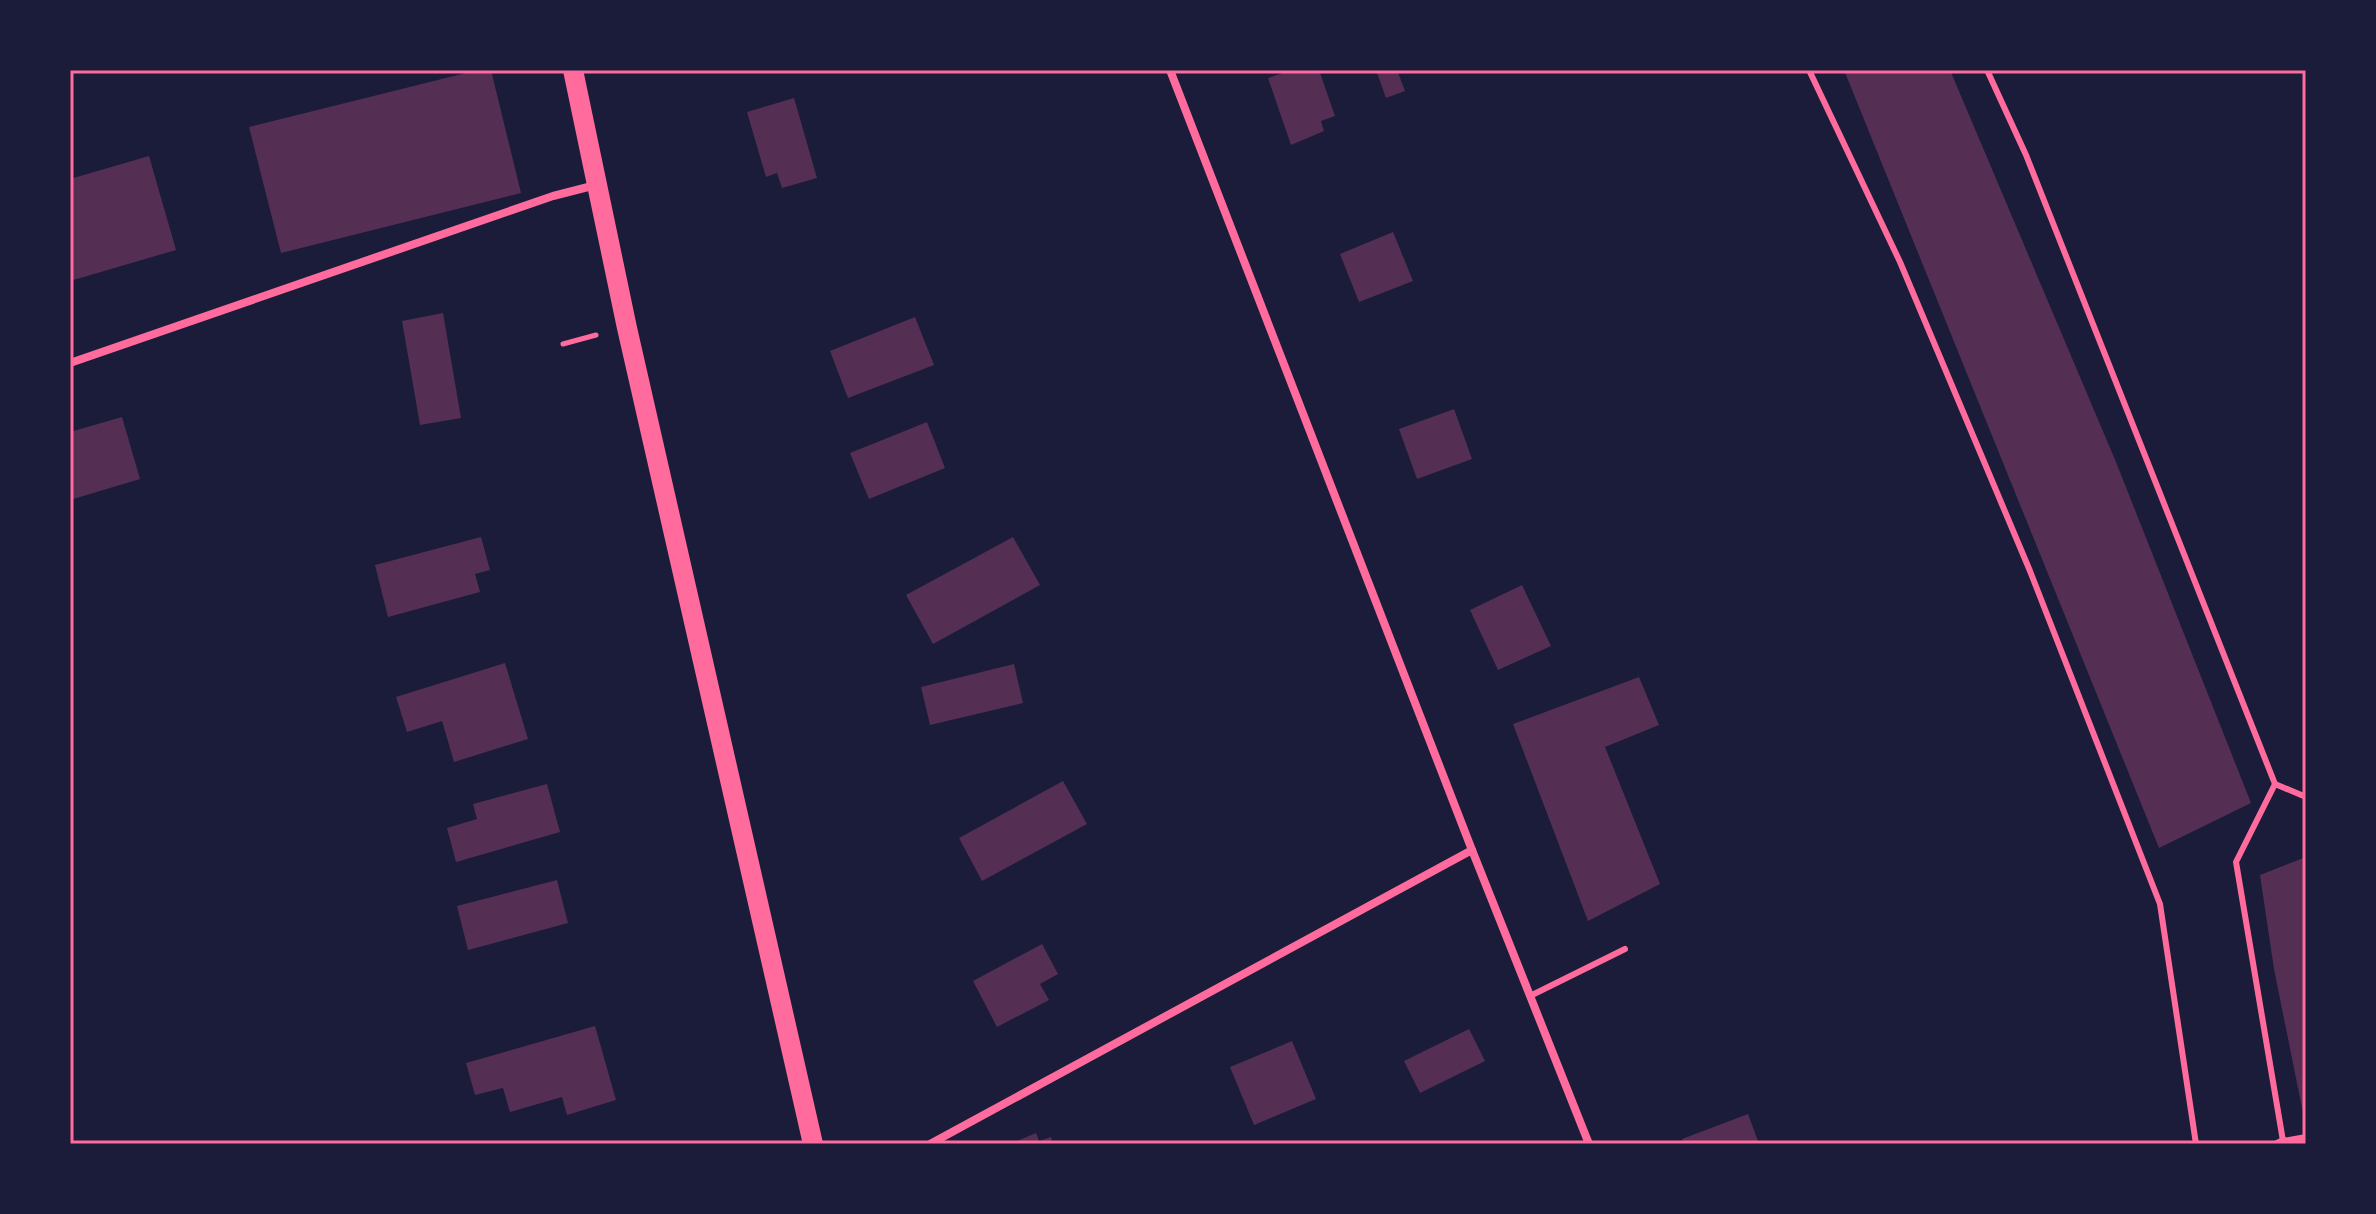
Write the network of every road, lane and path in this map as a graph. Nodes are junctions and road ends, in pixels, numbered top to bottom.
1 (573, 70) edge
2 (1170, 70) edge
3 (1809, 70) edge
4 (1987, 70) edge
5 (597, 184) junction
6 (596, 335) dead end
7 (563, 344) dead end
8 (70, 363) edge
9 (2275, 784) junction
10 (2306, 797) edge
11 (1472, 850) junction
12 (1625, 949) dead end
13 (1530, 996) junction
14 (2306, 1137) edge
15 (2280, 1143) edge
16 (813, 1144) edge
17 (930, 1144) edge
18 (1589, 1144) edge
19 (2196, 1144) edge

1 - 5 main road
2 - 11 street
3 - 19 lane
4 - 9 lane
5 - 8 street
5 - 16 main road
6 - 7 path
9 - 10 lane
9 - 15 lane
11 - 13 street
11 - 17 street
12 - 13 lane
13 - 18 street
14 - 15 lane

